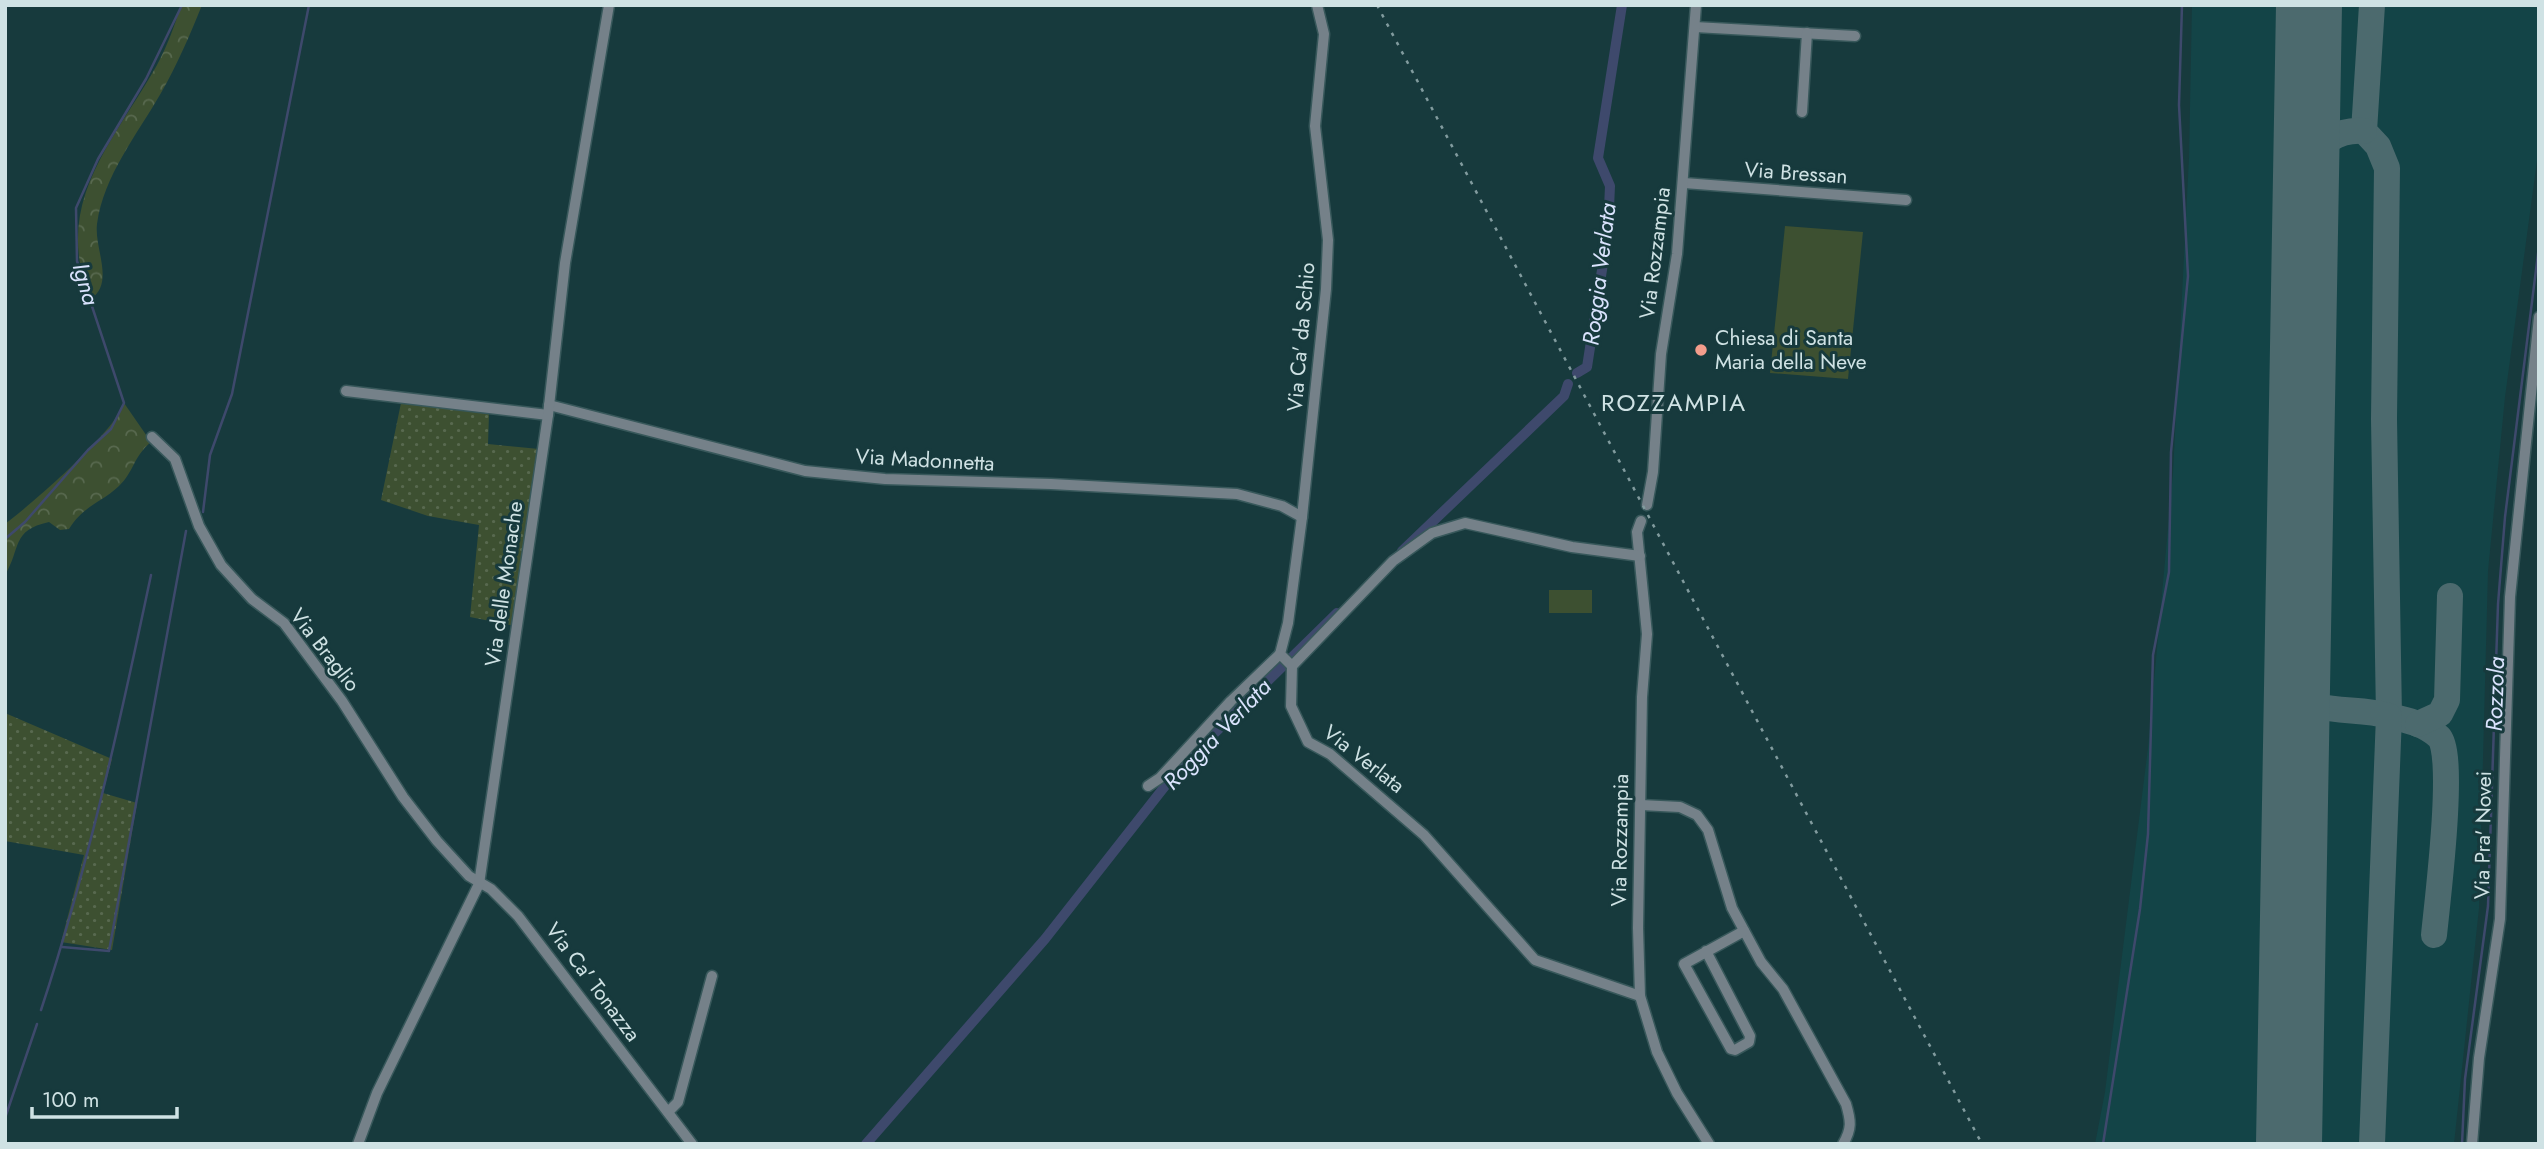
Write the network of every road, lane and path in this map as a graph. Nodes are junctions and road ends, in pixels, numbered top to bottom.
1 (609, 5) edge
2 (1317, 5) edge
3 (1696, 5) edge
4 (1695, 27) junction
5 (1807, 33) junction
6 (1855, 36) dead end
7 (1801, 112) dead end
8 (1684, 183) junction
9 (1906, 200) dead end
10 (2539, 317) edge
11 (346, 391) dead end
12 (548, 410) junction
13 (152, 437) dead end
14 (1647, 505) dead end
15 (1302, 517) junction
16 (1641, 521) dead end
17 (1640, 556) junction
18 (1286, 661) junction
19 (1148, 786) dead end
20 (1641, 805) junction
21 (480, 884) junction
22 (1744, 931) junction
23 (1706, 951) junction
24 (712, 976) dead end
25 (1640, 996) junction
26 (668, 1112) junction
27 (358, 1144) edge
28 (692, 1144) edge
29 (1709, 1144) edge
30 (1843, 1144) edge
31 (2472, 1144) edge

1 - 12 street, Via delle Monache
2 - 15 street, Via Ca' da Schio
3 - 4 street, Via Rozzampia
4 - 5 street
4 - 8 street, Via Rozzampia
5 - 6 street
5 - 7 street
8 - 9 street, Via Bressan
8 - 14 street, Via Rozzampia
10 - 31 street, Via Pra' Novei
11 - 12 street
12 - 15 street, Via Madonnetta
12 - 21 street, Via delle Monache
13 - 21 street, Via Braglio
15 - 18 street, Via Ca' da Schio
16 - 17 street, Via Rozzampia
17 - 18 street
17 - 20 street, Via Rozzampia
18 - 19 street
18 - 25 street, Via Verlata
20 - 22 street
20 - 25 street, Via Rozzampia
21 - 26 street, Via Ca' Tonazza
21 - 27 street, Via delle Monache
22 - 23 street
22 - 30 street
23 - 23 street
24 - 26 street
25 - 29 street, Via Rozzampia
26 - 28 street, Via Ca' Tonazza

